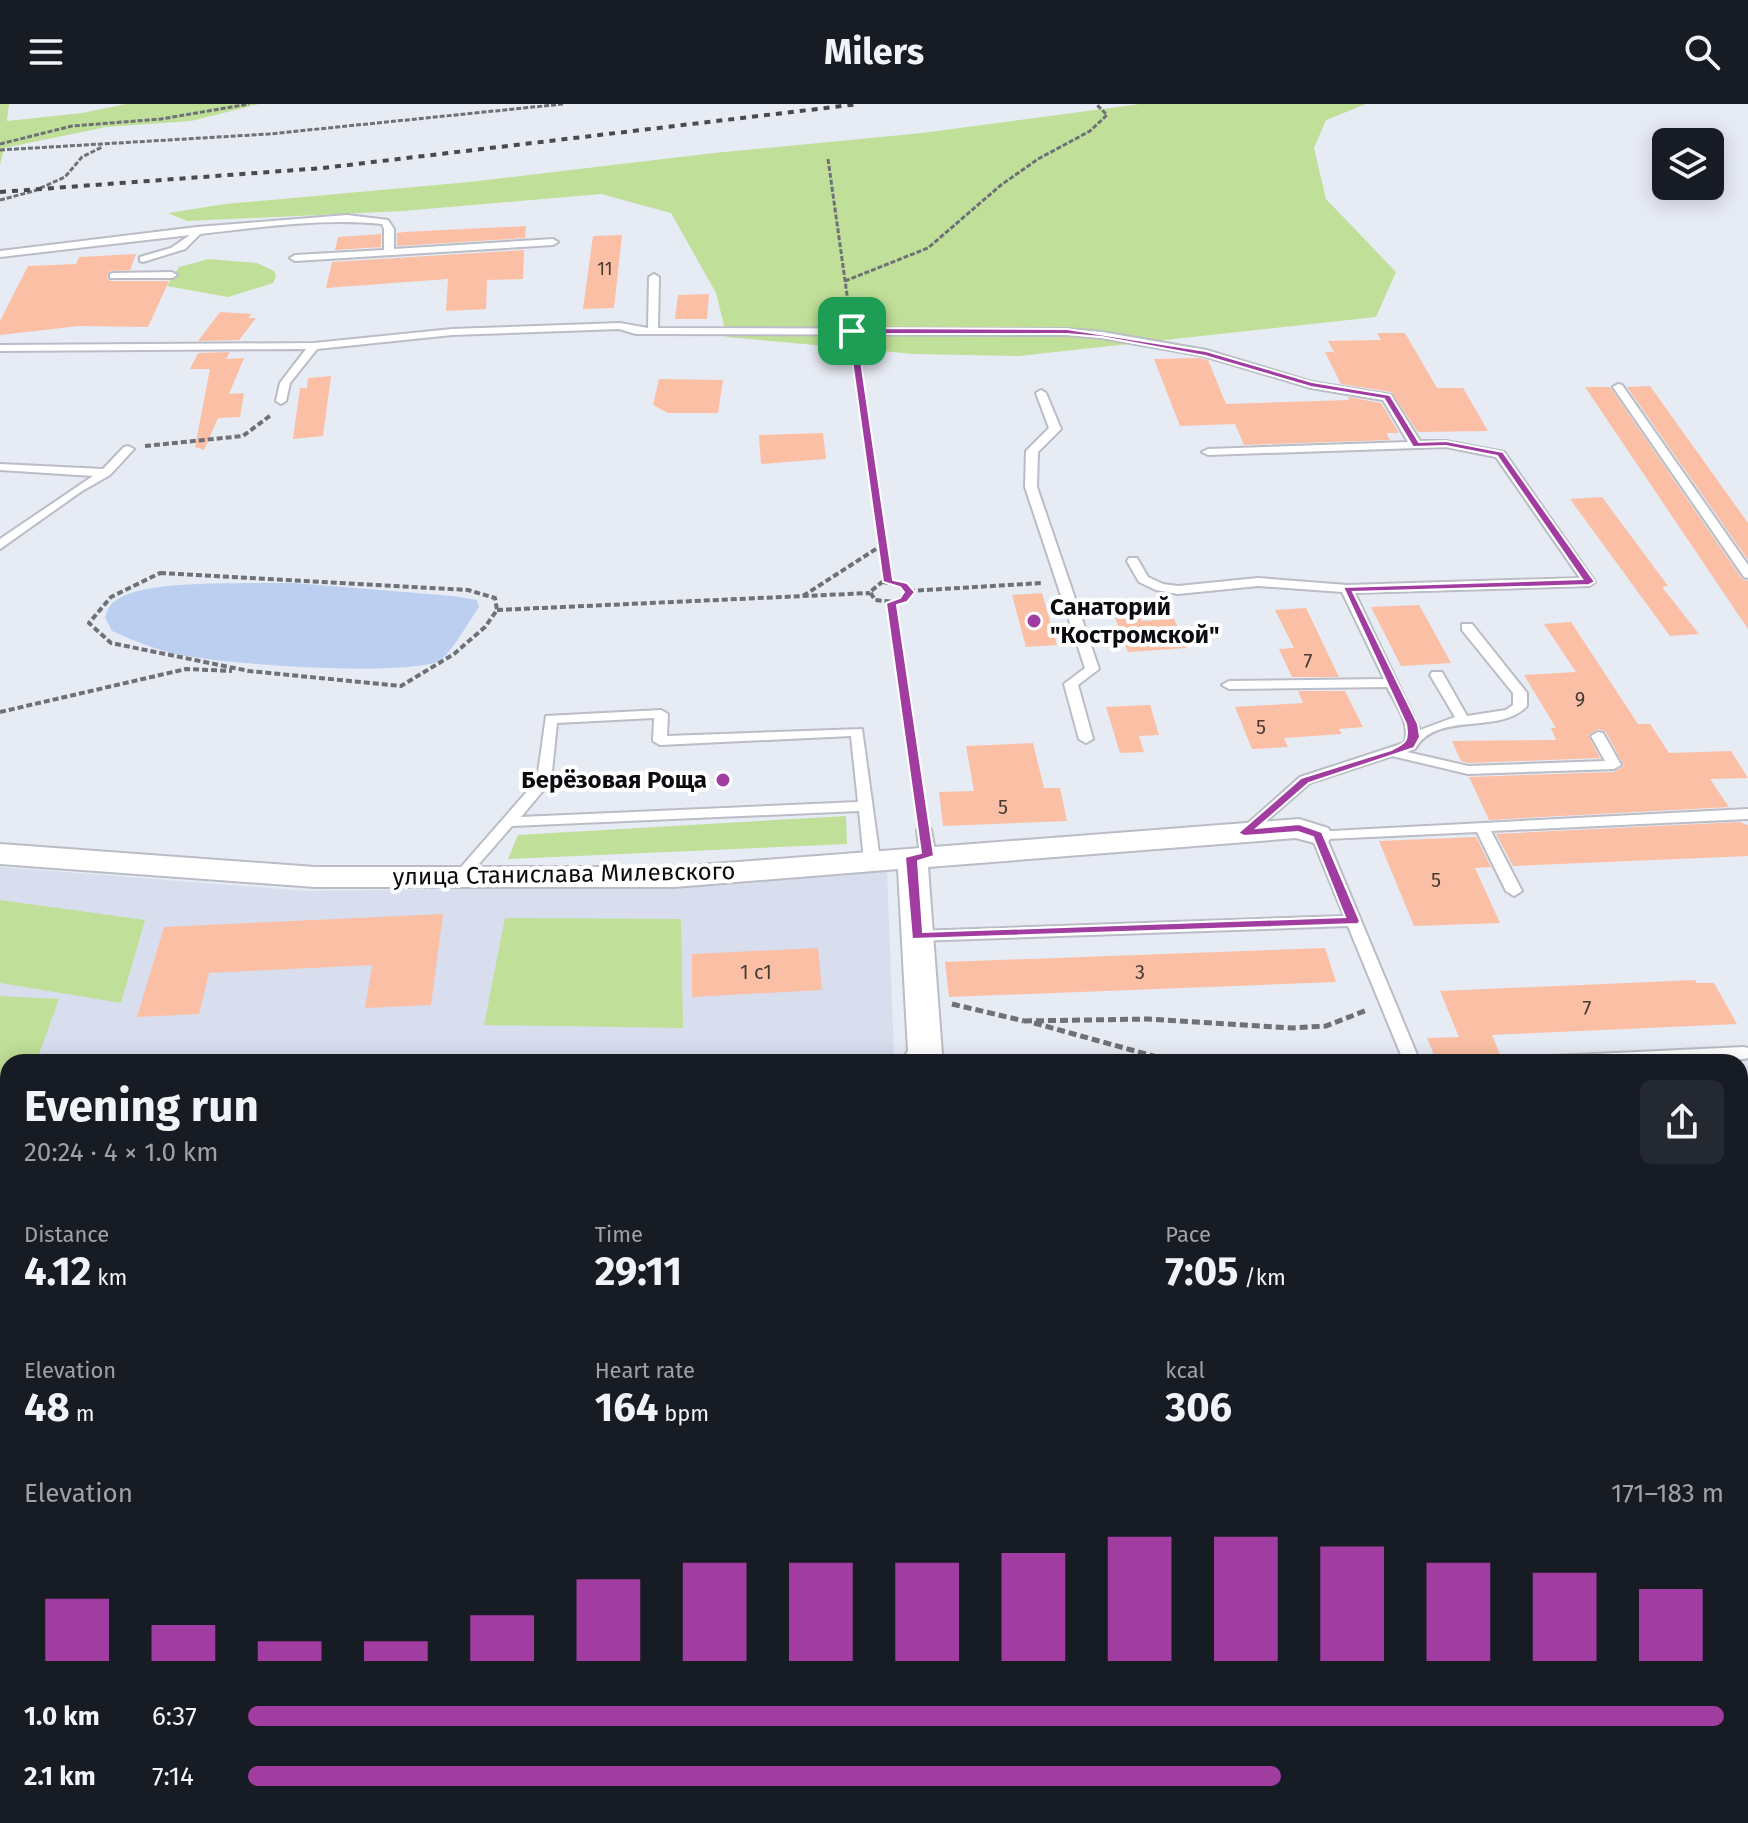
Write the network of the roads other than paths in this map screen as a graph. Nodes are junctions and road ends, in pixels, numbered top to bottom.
1 (197, 230) junction
2 (553, 242) dead end
3 (147, 247) dead end
4 (389, 251) junction
5 (0, 254) edge
6 (295, 258) dead end
7 (143, 259) junction
8 (172, 275) dead end
9 (113, 276) dead end
10 (136, 276) junction
11 (654, 277) dead end
12 (653, 331) junction
13 (314, 346) junction
14 (0, 348) edge
15 (1618, 387) dead end
16 (1041, 393) dead end
17 (281, 401) road end
18 (1416, 445) junction
19 (128, 449) road end
20 (1208, 452) dead end
21 (0, 467) edge
22 (106, 473) junction
23 (0, 545) edge
24 (1133, 561) dead end
25 (1748, 574) edge
26 (1347, 589) junction
27 (1467, 627) dead end
28 (1437, 675) dead end
29 (1393, 683) junction
30 (1229, 685) dead end
31 (1463, 720) junction
32 (1598, 736) dead end
33 (1414, 737) junction
34 (1086, 739) dead end
35 (1395, 753) junction
36 (865, 806) junction
37 (1748, 814) edge
38 (508, 822) junction
39 (1482, 827) junction
40 (1244, 833) junction
41 (1318, 835) junction
42 (921, 848) junction
43 (0, 854) edge
44 (872, 860) junction
45 (460, 877) junction
46 (1514, 891) dead end
47 (1353, 921) junction
48 (917, 936) junction
49 (1744, 1053) dead end
50 (922, 1054) edge
51 (1409, 1054) edge
52 (1723, 1054) edge

1 - 4 lane
1 - 5 lane
1 - 7 lane
2 - 4 lane
3 - 7 lane
4 - 6 lane
7 - 10 lane
8 - 10 lane
9 - 10 lane
11 - 12 lane
12 - 13 lane
12 - 18 lane
13 - 14 lane
13 - 17 lane
15 - 25 lane
16 - 34 lane
18 - 20 lane
18 - 26 lane
19 - 22 lane
21 - 22 lane
22 - 23 lane
24 - 26 lane
26 - 29 lane
27 - 31 lane
28 - 31 lane
29 - 30 lane
29 - 33 lane
31 - 33 lane
32 - 35 lane
33 - 35 lane
35 - 40 lane
36 - 38 lane
36 - 38 lane
36 - 44 lane
37 - 39 lane
38 - 45 lane
39 - 41 lane
39 - 46 lane
40 - 41 street, улица Станислава Милевского
40 - 42 street, улица Станислава Милевского
41 - 47 lane
42 - 44 street, улица Станислава Милевского
42 - 48 street
43 - 45 street, улица Станислава Милевского
44 - 45 street, улица Станислава Милевского
47 - 48 lane
47 - 51 lane
48 - 50 street
49 - 52 lane

